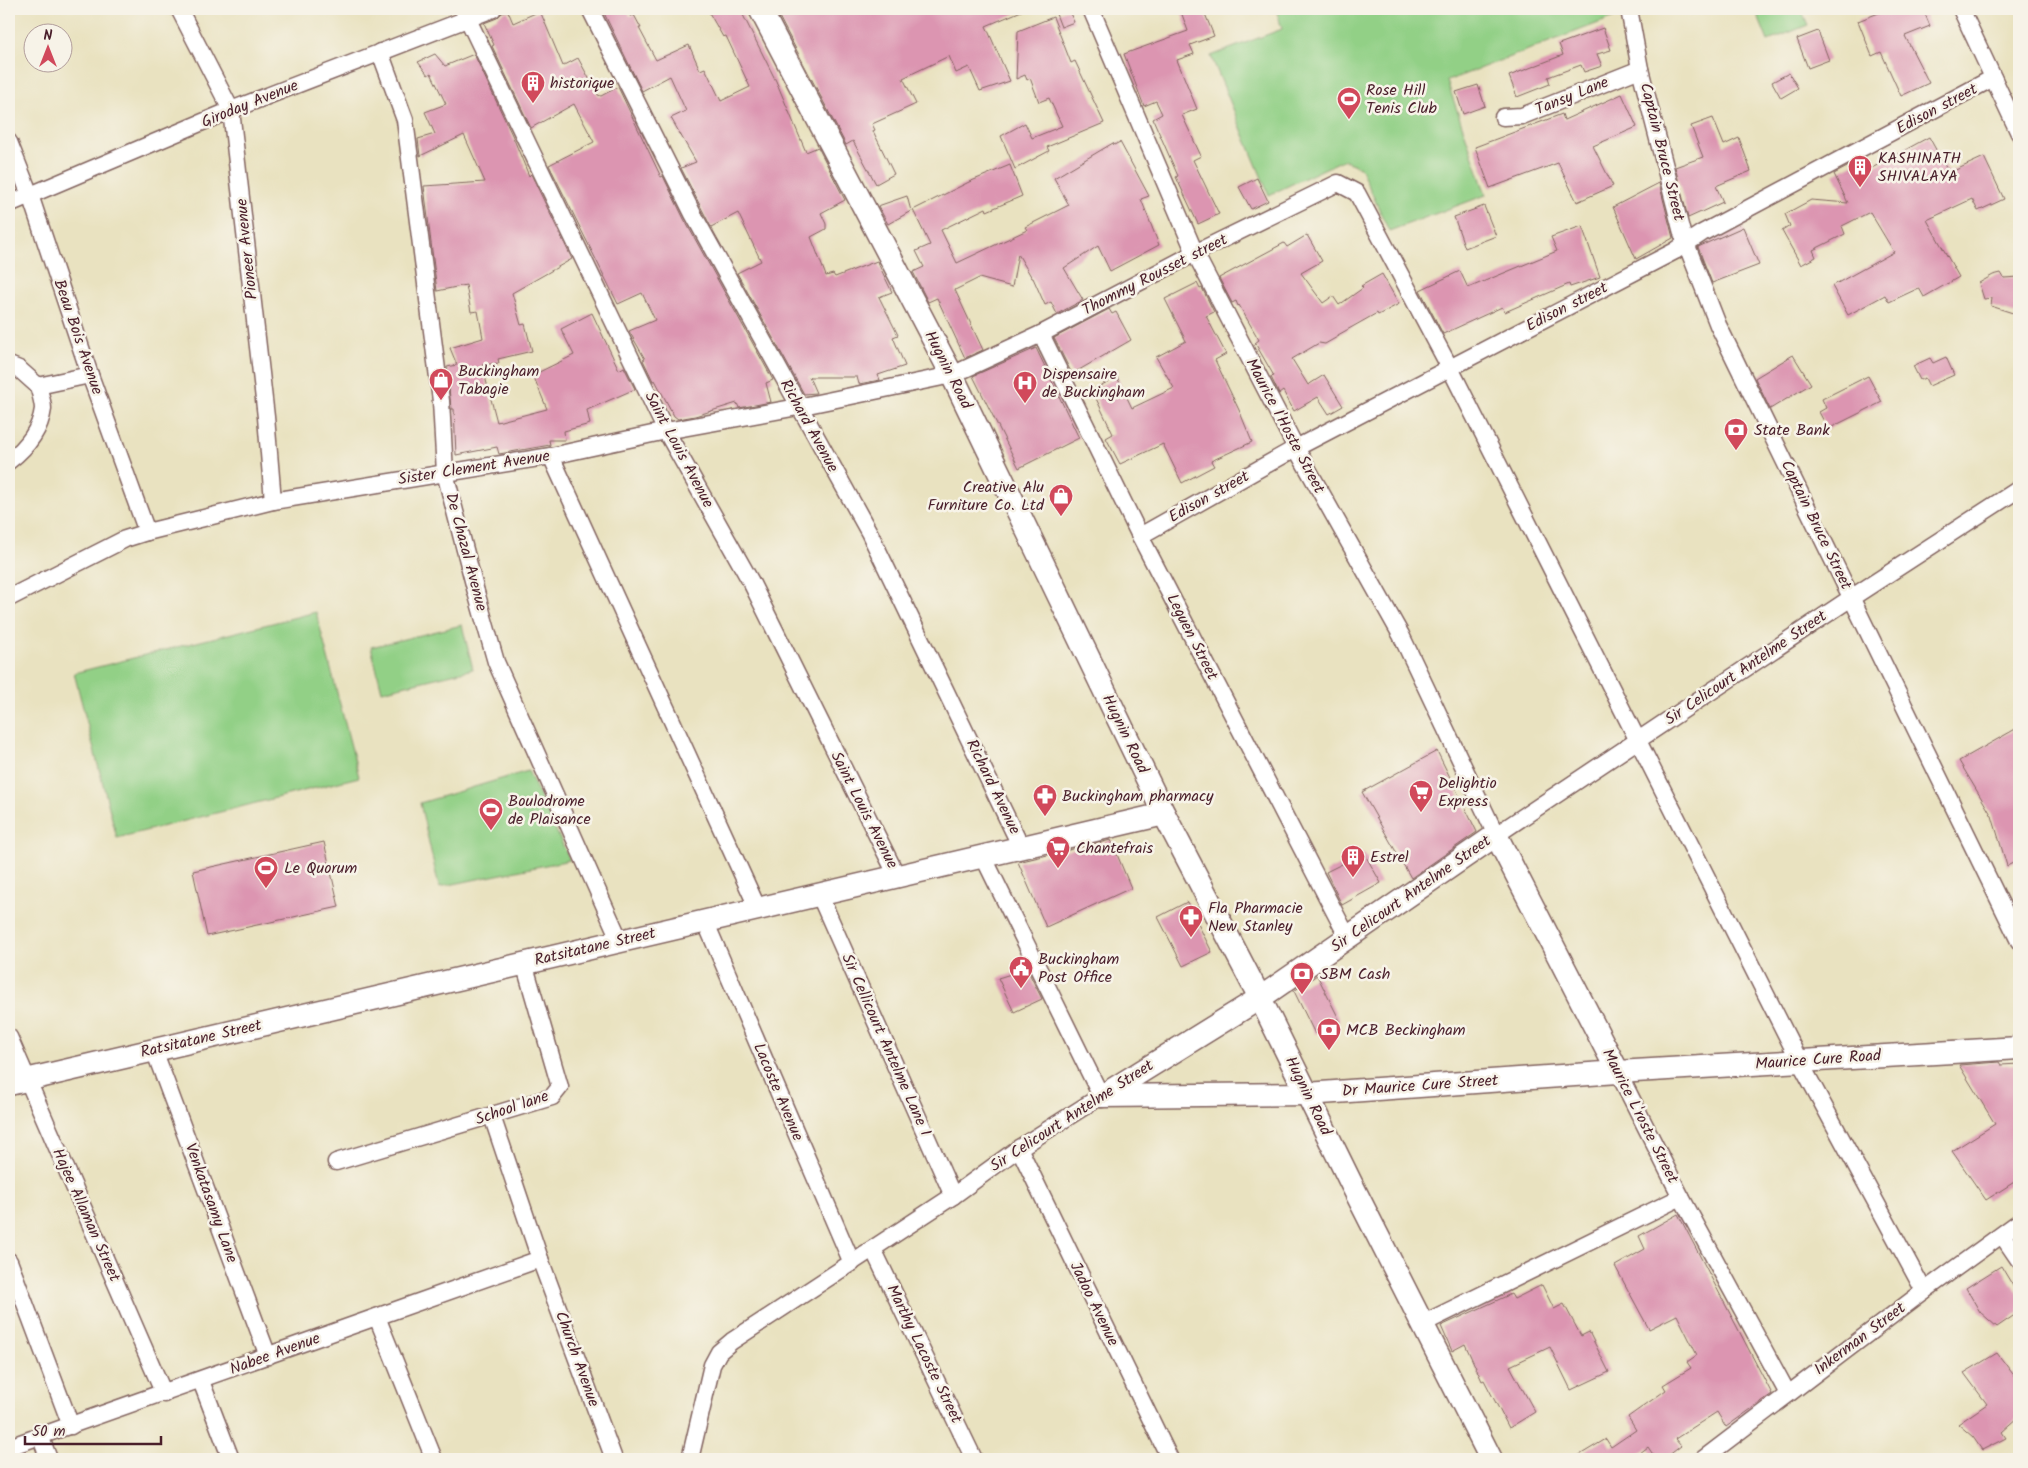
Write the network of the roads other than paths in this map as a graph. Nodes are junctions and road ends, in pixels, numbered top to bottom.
1 (179, 9) edge
2 (493, 9) edge
3 (590, 9) edge
4 (760, 9) edge
5 (1091, 9) edge
6 (1629, 9) edge
7 (1961, 9) edge
8 (465, 14) edge
9 (380, 52) junction
10 (1640, 69) junction
11 (1993, 78) junction
12 (231, 110) junction
13 (1503, 117) dead end
14 (2019, 133) edge
15 (9, 142) edge
16 (30, 195) junction
17 (9, 204) edge
18 (1686, 244) junction
19 (1195, 253) junction
20 (1041, 334) junction
21 (9, 365) edge
22 (1450, 368) junction
23 (952, 375) junction
24 (90, 376) junction
25 (38, 386) junction
26 (798, 407) junction
27 (666, 431) junction
28 (1296, 448) junction
29 (551, 456) junction
30 (9, 461) edge
31 (444, 473) junction
32 (2019, 489) edge
33 (273, 501) junction
34 (147, 532) junction
35 (1140, 536) junction
36 (9, 598) edge
37 (1851, 598) junction
38 (1637, 740) junction
39 (1164, 814) junction
40 (1496, 835) junction
41 (1021, 847) junction
42 (983, 856) junction
43 (898, 876) junction
44 (819, 894) junction
45 (758, 908) junction
46 (705, 921) junction
47 (1348, 938) junction
48 (620, 941) junction
49 (2019, 941) edge
50 (524, 964) junction
51 (1260, 998) junction
52 (9, 1037) edge
53 (2019, 1048) edge
54 (154, 1050) junction
55 (1800, 1062) junction
56 (1618, 1072) junction
57 (18, 1082) edge
58 (1307, 1094) junction
59 (1101, 1096) junction
60 (492, 1116) junction
61 (1018, 1148) junction
62 (336, 1162) dead end
63 (953, 1196) junction
64 (1681, 1197) junction
65 (2019, 1222) edge
66 (2002, 1235) junction
67 (873, 1249) junction
68 (540, 1259) junction
69 (2019, 1260) edge
70 (9, 1261) edge
71 (852, 1264) junction
72 (1924, 1291) junction
73 (377, 1317) junction
74 (1422, 1324) junction
75 (268, 1356) junction
76 (200, 1381) junction
77 (164, 1394) junction
78 (1788, 1394) junction
79 (71, 1426) junction
80 (40, 1436) junction
81 (9, 1448) edge
82 (49, 1459) edge
83 (231, 1459) edge
84 (434, 1459) edge
85 (614, 1459) edge
86 (690, 1459) edge
87 (974, 1459) edge
88 (1170, 1459) edge
89 (1491, 1459) edge
90 (1703, 1459) edge

1 - 12 street, Pioneer Avenue
2 - 8 street, Giroday Avenue
3 - 26 street, Richard Avenue
4 - 23 main road, Hugnin Road
5 - 19 street, Maurice I'Hoste Street
6 - 10 street, Captain Bruce Street
7 - 11 street
8 - 9 street, Giroday Avenue
8 - 27 street, Saint Louis Avenue
9 - 12 street, Giroday Avenue
9 - 31 street, De Chazal Avenue
10 - 13 street, Tansy Lane
10 - 18 street, Captain Bruce Street
11 - 14 street
11 - 18 street, Edison street
12 - 16 street, Giroday Avenue
12 - 33 street, Pioneer Avenue
15 - 16 street, Beau Bois Avenue
16 - 17 street, Giroday Avenue
16 - 24 street, Beau Bois Avenue
18 - 22 street, Edison street
18 - 37 street, Captain Bruce Street
19 - 20 street, Thommy Rousset street
19 - 22 street, Thommy Rousset street
19 - 28 street, Maurice I'Hoste Street
20 - 23 street, Thommy Rousset street
20 - 35 street, Leguen Street
21 - 25 street
22 - 28 street, Edison street
22 - 38 street
23 - 26 street, Sister Clement Avenue
23 - 39 main road, Hugnin Road
24 - 25 street
24 - 34 street, Beau Bois Avenue
25 - 30 street
26 - 27 street, Sister Clement Avenue
26 - 41 street, Richard Avenue
27 - 29 street, Sister Clement Avenue
27 - 43 street, Saint Louis Avenue
28 - 35 street, Edison street
28 - 40 street, Maurice I'Hoste Street
29 - 31 street, Sister Clement Avenue
29 - 45 street
31 - 33 street, Sister Clement Avenue
31 - 48 street, De Chazal Avenue
32 - 37 street, Sir Celicourt Antelme Street
33 - 34 street, Sister Clement Avenue
34 - 36 street, Sister Clement Avenue
35 - 47 street, Leguen Street
37 - 38 street, Sir Celicourt Antelme Street
37 - 49 street, Captain Bruce Street
38 - 40 street, Sir Celicourt Antelme Street
38 - 55 street
39 - 41 main road, Ratsitatane Street
39 - 51 main road, Hugnin Road
40 - 47 main road, Sir Celicourt Antelme Street
40 - 56 main road, Maurice L'roste Street
41 - 42 main road, Ratsitatane Street
42 - 43 main road, Ratsitatane Street
42 - 59 street
43 - 44 main road, Ratsitatane Street
44 - 45 main road, Ratsitatane Street
44 - 63 street, Sir Cellicourt Antelme Lane I
45 - 46 main road, Ratsitatane Street
46 - 48 main road, Ratsitatane Street
46 - 71 street, Lacoste Avenue
47 - 51 main road, Sir Celicourt Antelme Street
48 - 50 main road, Ratsitatane Street
50 - 54 main road, Ratsitatane Street
50 - 60 street, School lane
51 - 58 main road, Hugnin Road
51 - 59 main road, Sir Celicourt Antelme Street
52 - 57 street, Hajee Allaman Street
53 - 55 main road, Maurice Cure Road
54 - 57 main road, Ratsitatane Street
54 - 75 street, Venkatasamy Lane
55 - 56 main road, Maurice Cure Road
55 - 72 street
56 - 58 main road, Dr Maurice Cure Street
56 - 64 street, Maurice L'roste Street
57 - 77 street, Hajee Allaman Street
58 - 59 main road, Dr Maurice Cure Street
58 - 74 main road, Hugnin Road
59 - 61 street, Sir Celicourt Antelme Street
60 - 62 street, School lane
60 - 68 street, Church Avenue
61 - 63 street, Sir Celicourt Antelme Street
61 - 88 street, Jadoo Avenue
63 - 67 street, Sir Celicourt Antelme Street
64 - 74 street
64 - 78 street, Maurice L'roste Street
65 - 66 street, Inkerman Street
66 - 69 street
66 - 72 street, Inkerman Street
67 - 71 street, Sir Celicourt Antelme Street
67 - 87 street, Marthy Lacoste Street
68 - 73 street, Nabee Avenue
68 - 85 street, Church Avenue
70 - 79 street
71 - 86 street, Sir Celicourt Antelme Street
72 - 78 street, Inkerman Street
73 - 75 street, Nabee Avenue
73 - 84 street
74 - 89 main road, Hugnin Road
75 - 76 street, Nabee Avenue
76 - 77 street, Nabee Avenue
76 - 83 street
77 - 79 street, Nabee Avenue
78 - 90 street, Inkerman Street
79 - 80 street, Nabee Avenue
80 - 81 street, Nabee Avenue
80 - 82 street

